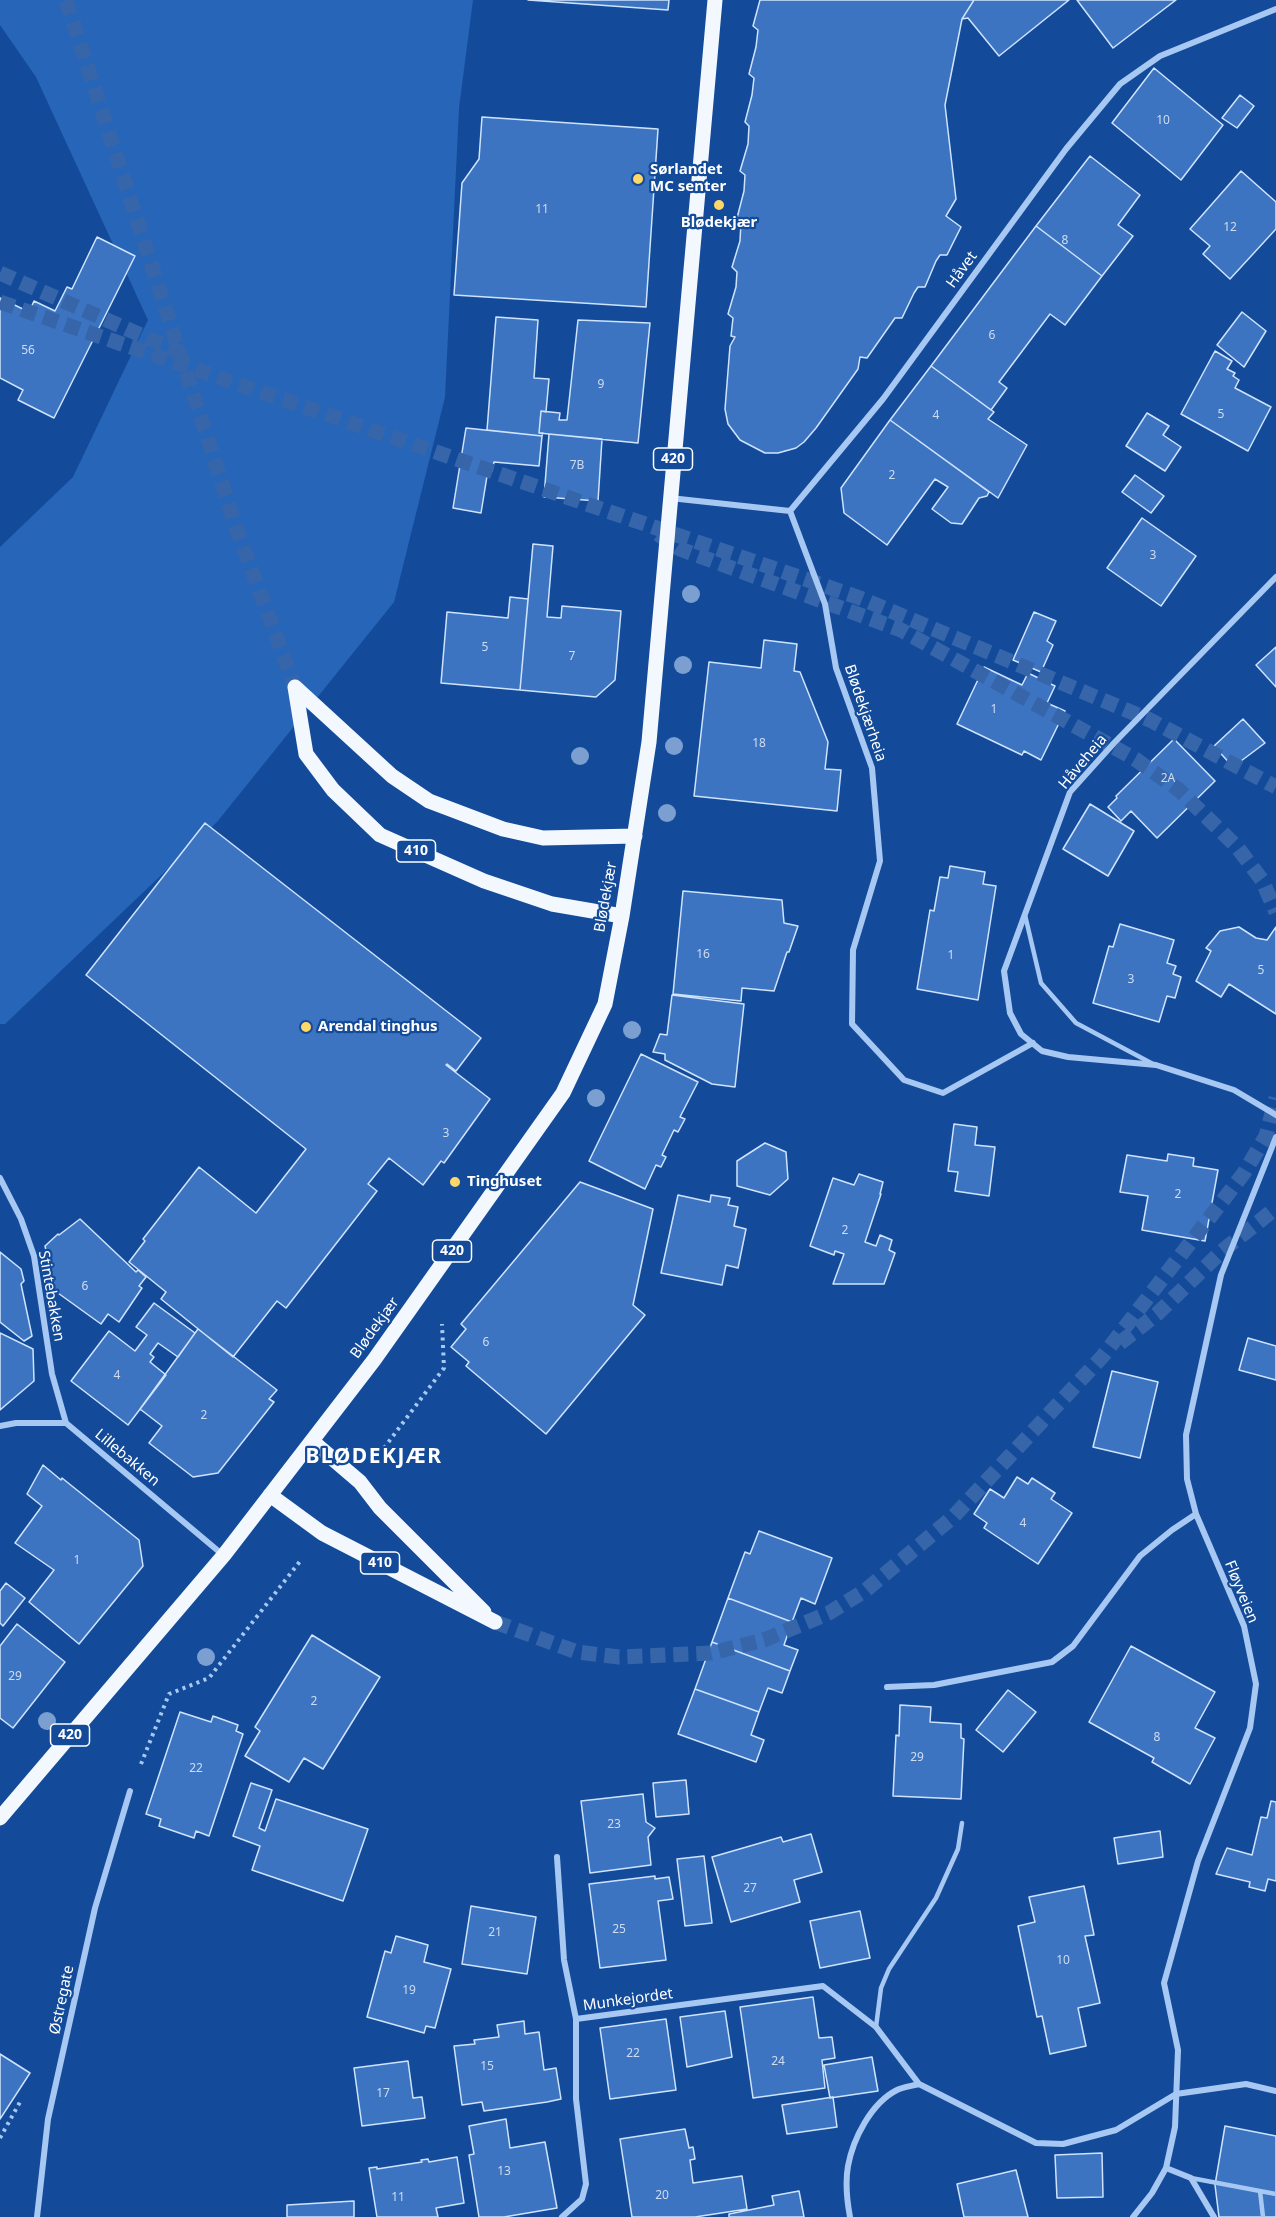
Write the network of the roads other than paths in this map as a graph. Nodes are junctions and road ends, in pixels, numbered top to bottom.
1 (715, 0) edge
2 (1276, 9) edge
3 (669, 498) junction
4 (790, 511) junction
5 (1276, 577) edge
6 (634, 836) junction
7 (1025, 915) junction
8 (622, 916) junction
9 (1033, 1043) junction
10 (1156, 1065) junction
11 (1276, 1115) edge
12 (1276, 1137) edge
13 (0, 1178) edge
14 (66, 1423) junction
15 (0, 1426) edge
16 (312, 1441) junction
17 (270, 1495) junction
18 (1196, 1514) junction
19 (224, 1555) junction
20 (887, 1687) dead end
21 (130, 1791) road end
22 (0, 1818) edge
23 (962, 1823) dead end
24 (557, 1857) dead end
25 (576, 2019) junction
26 (876, 2026) junction
27 (919, 2084) junction
28 (1276, 2091) edge
29 (1176, 2094) junction
30 (1166, 2168) junction
31 (1191, 2178) junction
32 (1260, 2191) junction
33 (1276, 2194) edge
34 (37, 2217) edge
35 (562, 2217) edge
36 (850, 2217) edge
37 (1133, 2217) edge
38 (1214, 2217) edge
39 (1263, 2217) edge

1 - 3 main road, Blødekjær / 420
2 - 4 street, Håvet
3 - 4 street
3 - 6 main road, Blødekjær / 420
4 - 9 street, Blødekjærheia
5 - 7 street, Håveheia
6 - 8 main road, Blødekjær / 420
6 - 8 main road, 410
7 - 9 street, Håveheia
7 - 10 lane
8 - 16 main road, Blødekjær / 420
9 - 10 street
10 - 11 street
12 - 18 street, Fløyveien
13 - 14 street, Stintebakken
14 - 15 street
14 - 19 street, Lillebakken
16 - 17 main road, Blødekjær / 420
16 - 17 main road, 410
17 - 19 main road, Blødekjær / 420
18 - 20 street
18 - 29 street, Fløyveien
19 - 22 main road, Blødekjær / 420
21 - 34 street, Østregate
23 - 26 lane
24 - 25 street
25 - 26 street, Munkejordet
25 - 35 street, Munkejordet
26 - 27 street, Munkejordet
27 - 29 street, Munkejordet
27 - 36 street
28 - 29 street
29 - 30 street, Fløyveien
30 - 31 street
30 - 37 street, Fløyveien
31 - 32 lane
31 - 38 street
32 - 33 lane
32 - 39 lane

